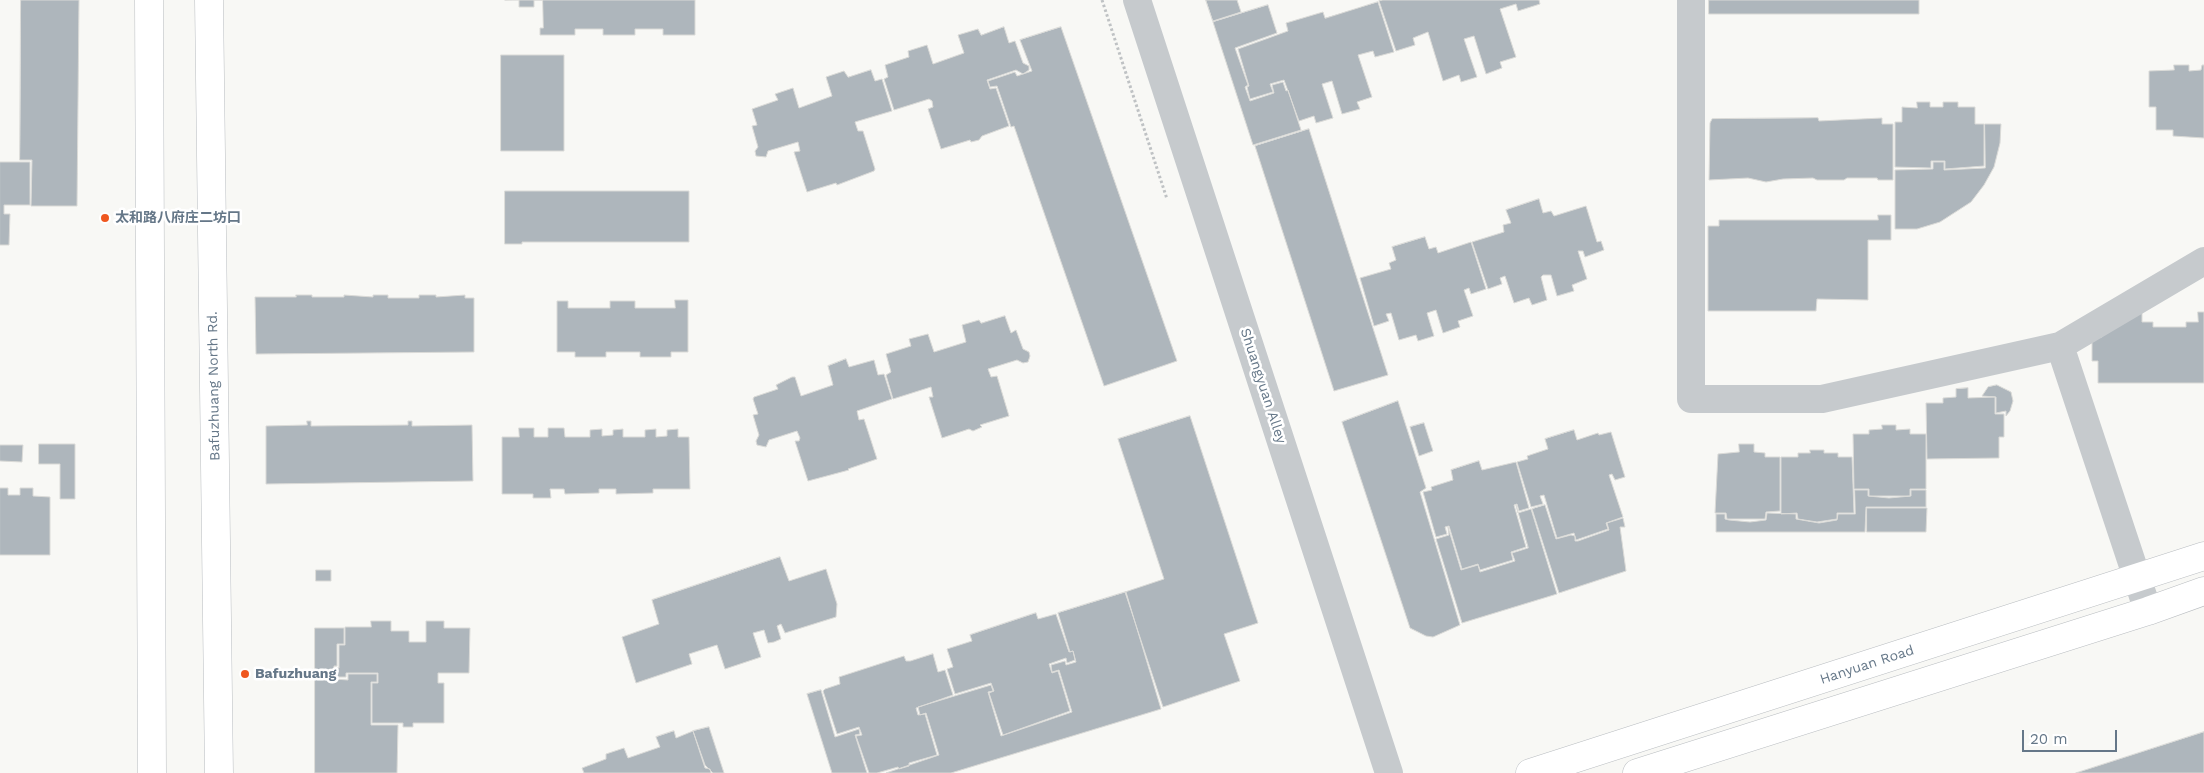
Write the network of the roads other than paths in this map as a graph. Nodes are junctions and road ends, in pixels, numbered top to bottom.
1 (150, 0) edge
2 (209, 0) edge
3 (1137, 0) edge
4 (1691, 0) edge
5 (2204, 261) edge
6 (2060, 346) junction
7 (2204, 556) edge
8 (2138, 578) junction
9 (2204, 591) edge
10 (2148, 611) junction
11 (152, 773) edge
12 (219, 773) edge
13 (1389, 773) edge
14 (1530, 773) edge
15 (1637, 773) edge

1 - 11 main road
2 - 12 main road, Bafuzhuang North Rd.
3 - 13 street, Shuangyuan Alley
4 - 6 street
5 - 6 street
6 - 8 street
7 - 8 main road, Hanyuan Road
8 - 10 street
8 - 14 main road, Hanyuan Road
9 - 10 main road
10 - 15 main road

